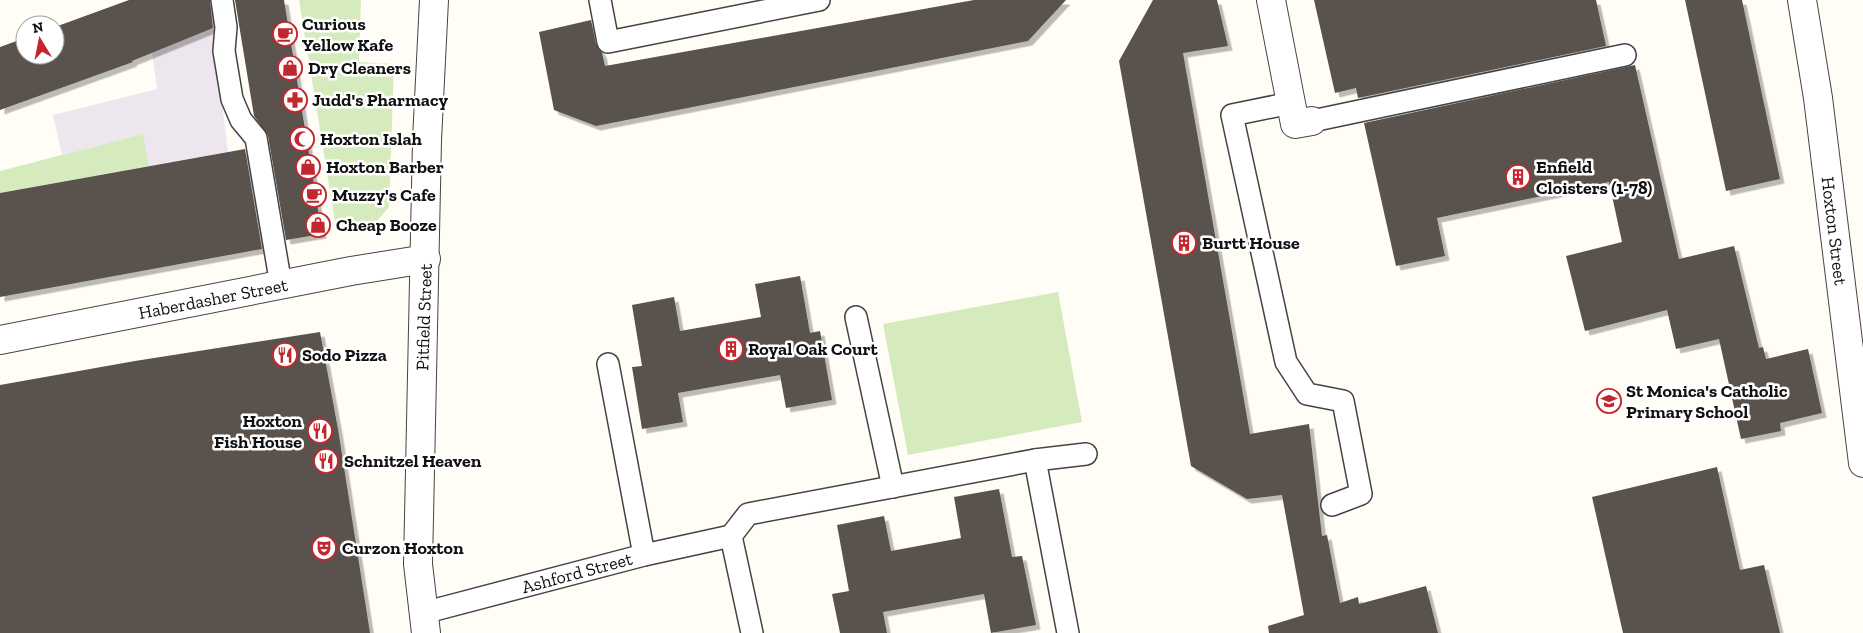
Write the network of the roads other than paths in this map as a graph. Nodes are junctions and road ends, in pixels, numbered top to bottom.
1 (222, 0) edge
2 (434, 0) edge
3 (600, 0) edge
4 (819, 0) edge
5 (1271, 0) edge
6 (1802, 0) edge
7 (1626, 55) dead end
8 (1291, 103) junction
9 (1312, 121) joint
10 (426, 258) junction
11 (281, 285) junction
12 (856, 317) dead end
13 (0, 340) edge
14 (608, 364) dead end
15 (1086, 454) dead end
16 (1035, 460) junction
17 (1863, 462) edge
18 (893, 487) junction
19 (1332, 505) dead end
20 (731, 536) junction
21 (644, 555) junction
22 (425, 623) edge
23 (1068, 632) edge
24 (752, 633) edge

1 - 11 lane
2 - 10 street, Pitfield Street
3 - 4 lane
5 - 8 street
6 - 17 street, Hoxton Street
7 - 9 lane
8 - 9 street
8 - 19 lane
10 - 11 street, Haberdasher Street
10 - 22 street, Pitfield Street
11 - 13 street, Haberdasher Street
12 - 18 lane
14 - 21 lane
15 - 16 lane
16 - 18 lane
16 - 23 lane
18 - 20 lane
20 - 21 lane, Ashford Street
20 - 24 lane
21 - 22 lane, Ashford Street

